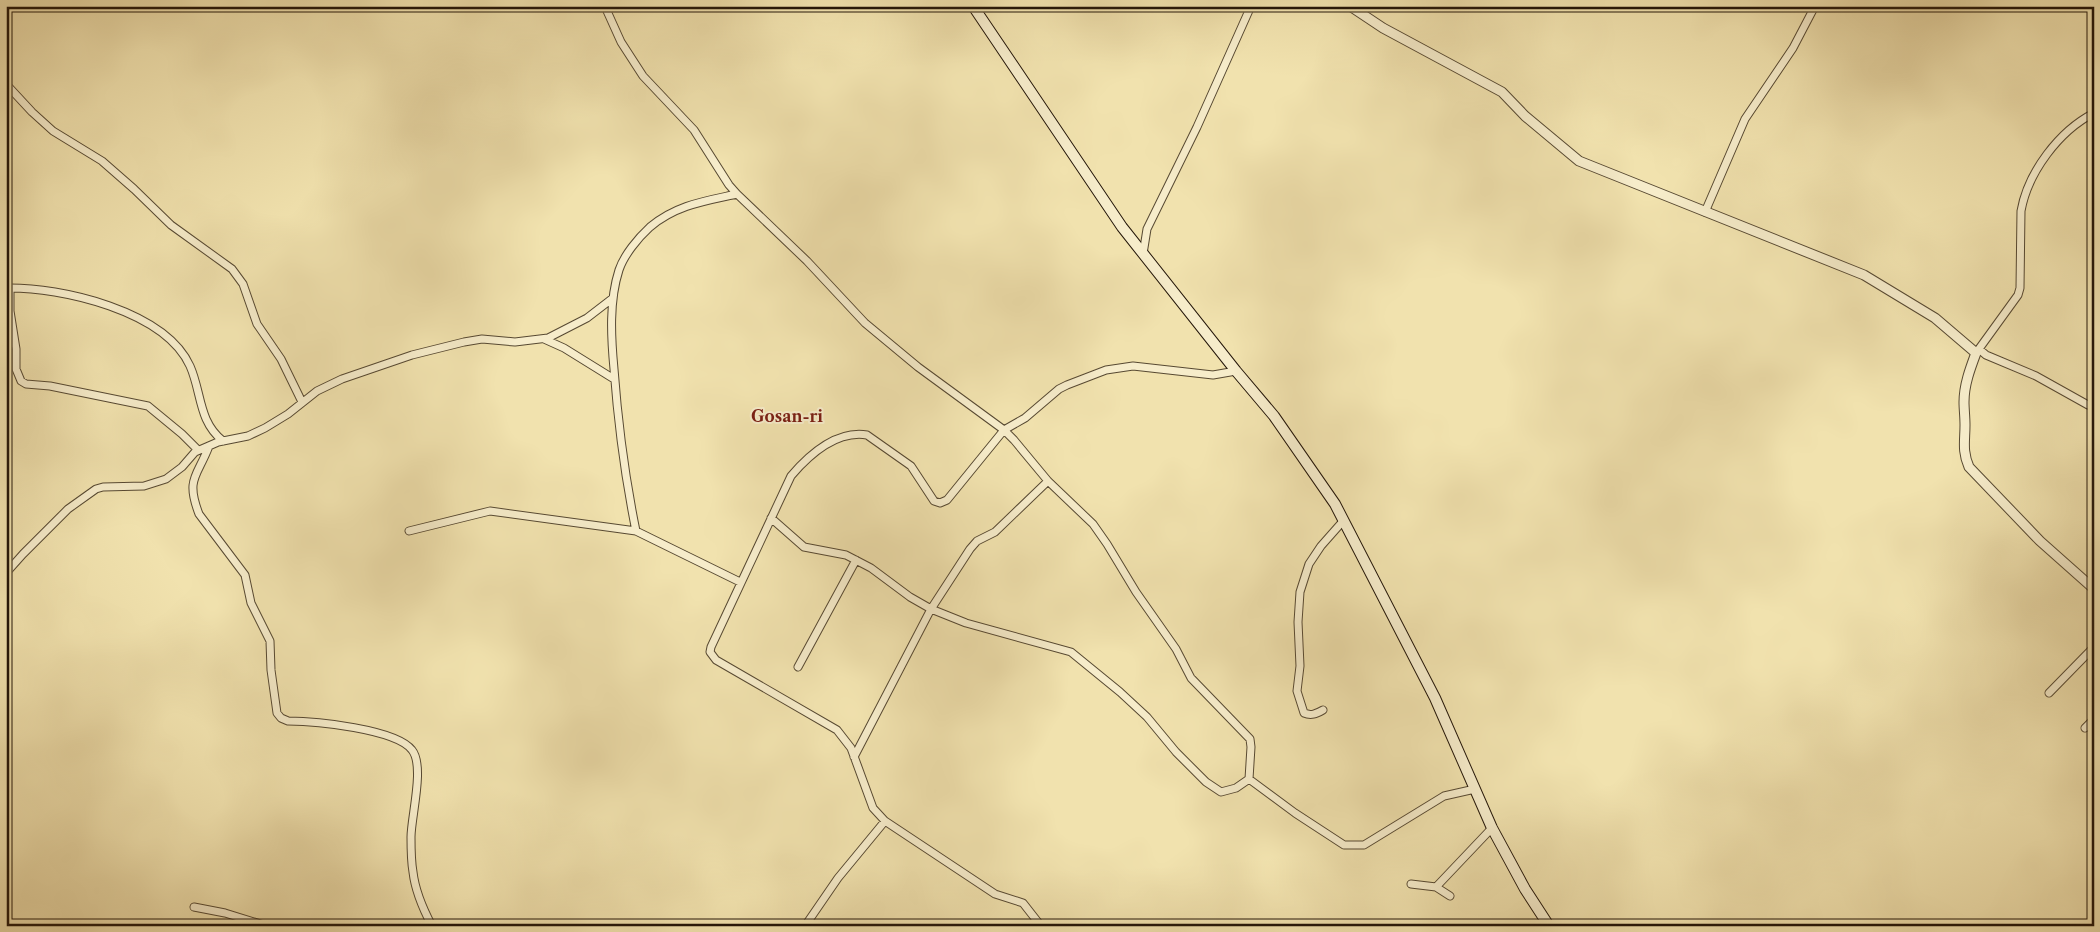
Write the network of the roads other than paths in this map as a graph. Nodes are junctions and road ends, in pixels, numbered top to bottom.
1 (973, 6) edge
2 (1251, 6) edge
3 (1350, 6) edge
4 (1815, 6) edge
5 (605, 8) edge
6 (6, 84) edge
7 (2094, 113) edge
8 (737, 194) junction
9 (1705, 212) junction
10 (1143, 254) junction
11 (8, 288) edge
12 (613, 298) junction
13 (544, 338) junction
14 (1978, 351) junction
15 (1236, 371) junction
16 (614, 379) junction
17 (302, 402) junction
18 (2088, 405) dead end
19 (1004, 430) junction
20 (223, 441) junction
21 (210, 446) junction
22 (198, 450) junction
23 (1048, 481) junction
24 (771, 518) junction
25 (1344, 520) junction
26 (636, 530) junction
27 (409, 531) dead end
28 (856, 560) junction
29 (6, 573) edge
30 (740, 582) junction
31 (2094, 588) edge
32 (931, 609) junction
33 (2094, 647) edge
34 (798, 668) dead end
35 (2049, 693) dead end
36 (1323, 710) dead end
37 (2094, 719) edge
38 (2085, 728) dead end
39 (854, 757) junction
40 (1249, 779) junction
41 (1475, 789) junction
42 (885, 821) junction
43 (1492, 828) junction
44 (1411, 884) dead end
45 (1436, 887) junction
46 (1450, 896) dead end
47 (194, 907) dead end
48 (267, 926) edge
49 (432, 926) edge
50 (805, 926) edge
51 (1041, 926) edge
52 (1550, 926) edge

1 - 10 main road
2 - 10 street
3 - 9 street
4 - 9 street
5 - 8 street
6 - 17 street
7 - 14 street
8 - 12 street
8 - 19 street
9 - 14 street
10 - 15 main road
11 - 20 street
11 - 22 street
12 - 13 street
12 - 16 street
13 - 16 street
13 - 17 street
14 - 18 street
14 - 31 street
15 - 19 street
15 - 25 main road
16 - 26 street
17 - 20 street
19 - 23 street
19 - 24 street
20 - 21 street
21 - 22 street
21 - 49 street
22 - 29 street
23 - 32 street
23 - 40 street
24 - 28 street
24 - 30 street
25 - 36 street
25 - 41 main road
26 - 27 street
26 - 30 street
28 - 32 street
28 - 34 street
30 - 39 street
32 - 39 street
32 - 40 street
33 - 35 street
37 - 38 street
39 - 42 street
40 - 41 street
41 - 43 main road
42 - 50 street
42 - 51 street
43 - 45 street
43 - 52 main road
44 - 45 street
45 - 46 street
47 - 48 street

